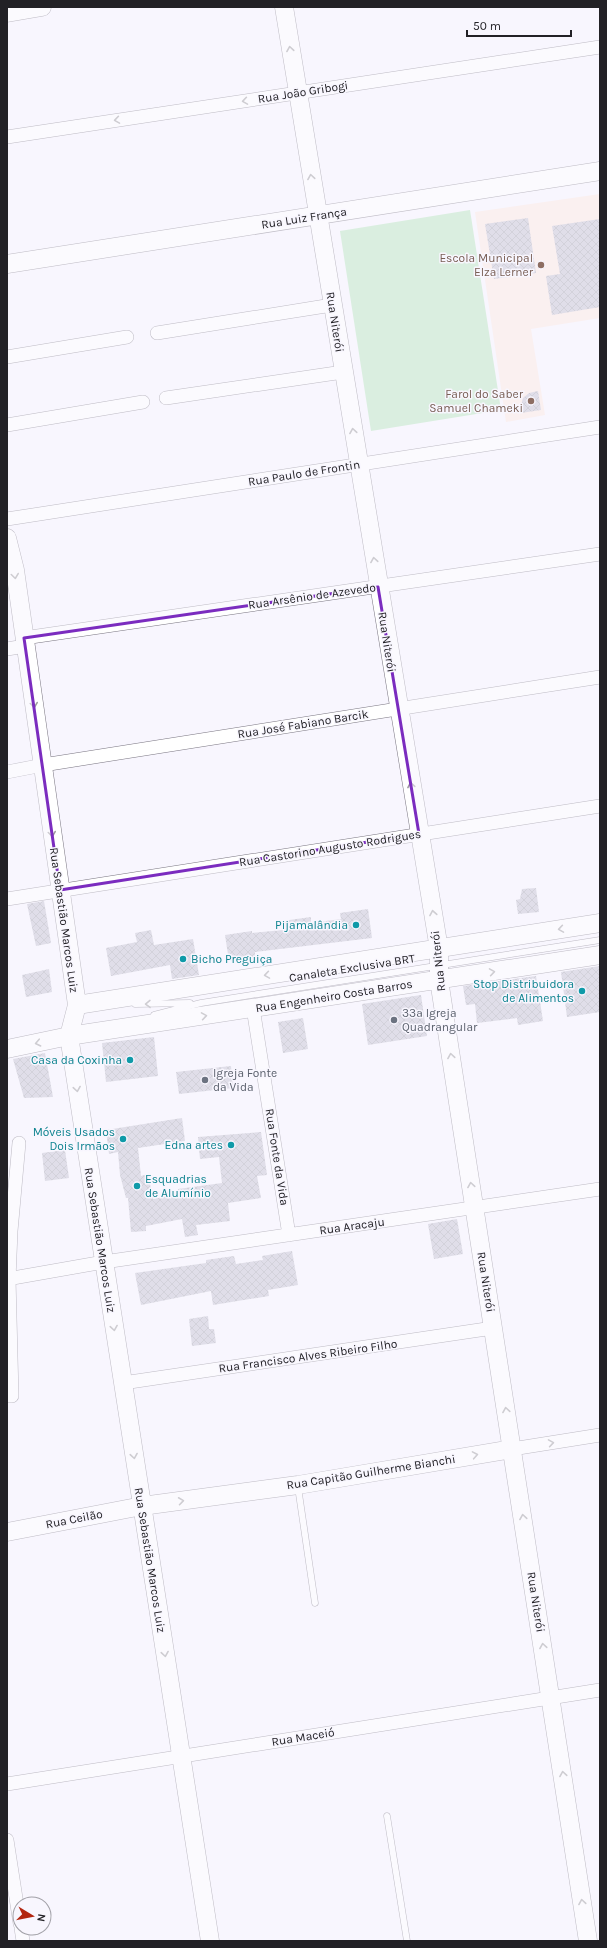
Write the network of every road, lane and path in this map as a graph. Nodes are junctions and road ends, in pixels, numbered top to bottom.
1 (42, 7) edge
2 (284, 7) edge
3 (7, 12) edge
4 (600, 47) edge
5 (298, 93) junction
6 (7, 137) edge
7 (600, 171) edge
8 (318, 215) junction
9 (7, 264) edge
10 (332, 305) junction
11 (157, 333) dead end
12 (127, 337) dead end
13 (7, 357) edge
14 (343, 372) junction
15 (166, 398) dead end
16 (143, 402) dead end
17 (7, 425) edge
18 (600, 428) edge
19 (358, 465) junction
20 (7, 519) edge
21 (7, 538) edge
22 (600, 554) edge
23 (378, 586) junction
24 (25, 642) junction
25 (7, 649) edge
26 (600, 677) edge
27 (398, 709) junction
28 (42, 764) junction
29 (7, 772) edge
30 (600, 806) edge
31 (419, 834) junction
32 (60, 890) junction
33 (7, 899) edge
34 (600, 923) edge
35 (600, 940) edge
36 (600, 955) edge
37 (439, 964) junction
38 (201, 1003) junction
39 (76, 1005) junction
40 (253, 1008) junction
41 (150, 1016) dead end
42 (142, 1018) dead end
43 (69, 1036) junction
44 (7, 1049) edge
45 (18, 1143) dead end
46 (600, 1189) edge
47 (475, 1208) junction
48 (289, 1235) junction
49 (104, 1262) junction
50 (8, 1279) edge
51 (493, 1328) junction
52 (123, 1383) junction
53 (7, 1396) edge
54 (600, 1435) edge
55 (512, 1449) junction
56 (298, 1485) junction
57 (142, 1506) junction
58 (7, 1532) edge
59 (315, 1603) dead end
60 (600, 1690) edge
61 (551, 1698) junction
62 (181, 1756) junction
63 (7, 1784) edge
64 (387, 1816) dead end
65 (7, 1840) edge
66 (16, 1896) edge
67 (600, 1940) edge
68 (210, 1941) edge
69 (407, 1941) edge
70 (588, 1941) edge
71 (592, 1941) edge

1 - 3 main road
5 -> 2 main road, Rua Niterói
4 - 5 street, Rua João Gribogi
5 -> 6 street, Rua João Gribogi
8 -> 5 main road, Rua Niterói
7 - 8 main road, Rua Luiz França
8 - 9 main road, Rua Luiz França
8 - 10 main road, Rua Niterói
10 - 11 street
10 - 14 main road, Rua Niterói
12 - 13 street
14 - 15 street
19 -> 14 main road, Rua Niterói
16 - 17 street
18 - 19 street, Rua Paulo de Frontin
19 - 20 street, Rua Paulo de Frontin
23 -> 19 main road, Rua Niterói
21 -> 24 main road, Rua Sebastião Marcos Luiz
22 - 23 street, Rua Arsênio de Azevedo
23 - 24 street, Rua Arsênio de Azevedo
23 - 27 main road, Rua Niterói
24 - 25 street, Rua Arsênio de Azevedo
24 -> 28 main road, Rua Sebastião Marcos Luiz
26 - 27 street, Rua José Fabiano Barcik
27 - 28 street, Rua José Fabiano Barcik
31 -> 27 main road, Rua Niterói
28 - 29 street, Rua José Fabiano Barcik
28 -> 32 main road, Rua Sebastião Marcos Luiz
30 - 31 street, Rua Castorino Augusto Rodrigues
31 - 32 street, Rua Castorino Augusto Rodrigues
37 -> 31 main road, Rua Niterói
32 - 33 street, Rua Castorino Augusto Rodrigues
32 - 39 main road, Rua Sebastião Marcos Luiz
34 -> 37 main road, Rua Engenheiro Costa Barros
35 - 37 lane, Canaleta Exclusiva BRT
37 -> 36 main road, Rua Engenheiro Costa Barros
37 - 38 lane, Canaleta Exclusiva BRT
37 -> 39 main road, Rua Engenheiro Costa Barros
37 - 40 main road, Rua Engenheiro Costa Barros
47 -> 37 main road, Rua Niterói
38 -> 39 lane, Canaleta Exclusiva BRT
38 - 41 lane, Canaleta Exclusiva BRT
39 - 43 main road, Rua Sebastião Marcos Luiz
43 -> 40 main road, Rua Engenheiro Costa Barros
40 - 48 street, Rua Fonte da Vida
42 - 43 lane
43 -> 44 main road, Rua Engenheiro Costa Barros
43 -> 49 main road, Rua Sebastião Marcos Luiz
45 - 50 street
46 - 47 street, Rua Aracaju
47 - 48 street, Rua Aracaju
47 - 51 main road, Rua Niterói
48 - 49 street, Rua Aracaju
49 - 50 street, Rua Aracaju
49 -> 52 main road, Rua Sebastião Marcos Luiz
50 - 53 street
51 - 52 street, Rua Francisco Alves Ribeiro Filho
55 -> 51 main road, Rua Niterói
52 -> 57 main road, Rua Sebastião Marcos Luiz
55 -> 54 street, Rua Capitão Guilherme Bianchi
56 -> 55 main road, Rua Capitão Guilherme Bianchi
61 -> 55 main road, Rua Niterói
57 -> 56 main road, Rua Capitão Guilherme Bianchi
56 - 59 lane
57 - 58 main road, Rua Ceilão
57 -> 62 main road, Rua Sebastião Marcos Luiz
60 - 61 street, Rua Maceió
61 - 62 street, Rua Maceió
70 -> 61 main road, Rua Niterói
62 - 63 street, Rua Maceió
62 - 68 main road, Rua Sebastião Marcos Luiz
64 - 69 lane
65 - 66 street
67 - 71 main road

